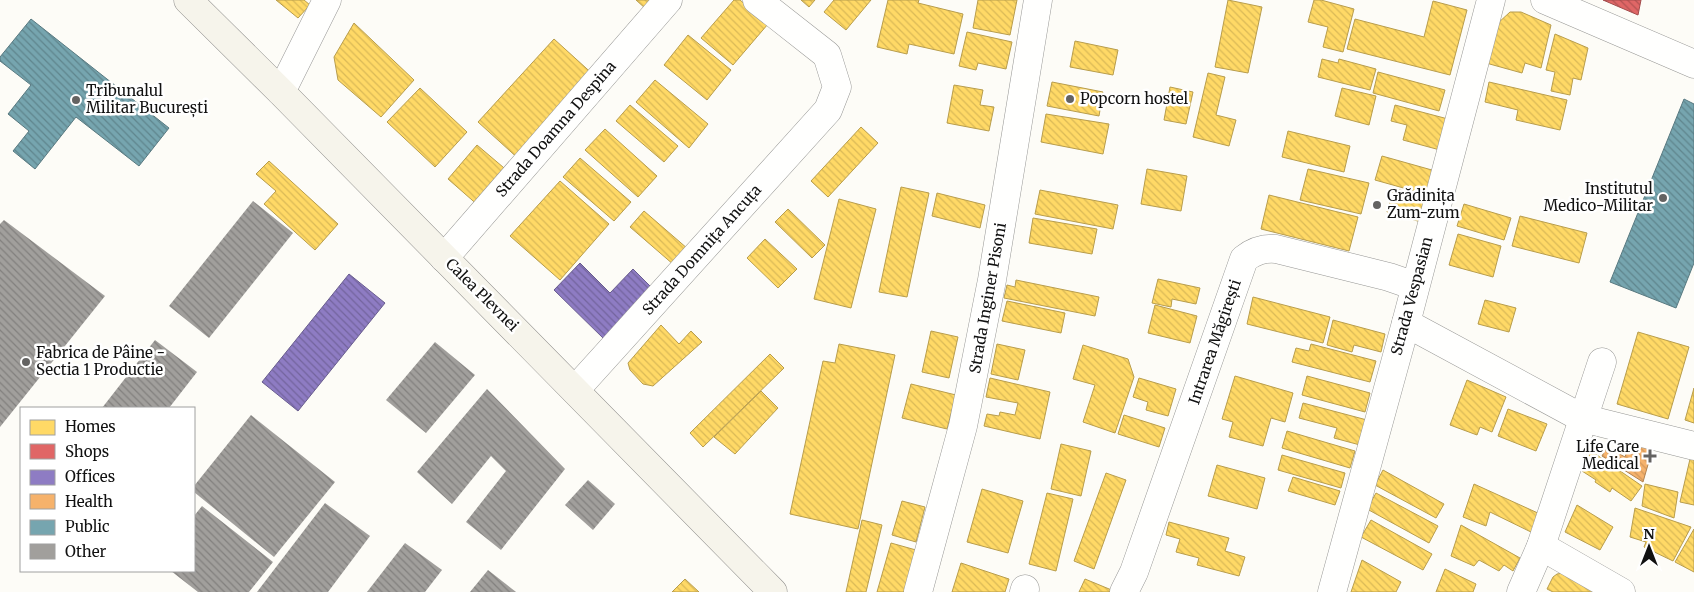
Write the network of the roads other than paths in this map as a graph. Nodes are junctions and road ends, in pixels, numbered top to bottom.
1 (188, 0) edge
2 (327, 0) edge
3 (668, 0) edge
4 (757, 0) edge
5 (1038, 0) edge
6 (1491, 0) edge
7 (1545, 0) edge
8 (1694, 64) edge
9 (281, 92) junction
10 (444, 258) junction
11 (1415, 286) junction
12 (1406, 323) junction
13 (1602, 362) dead end
14 (575, 390) junction
15 (1582, 418) junction
16 (1694, 446) edge
17 (1541, 546) junction
18 (773, 592) edge
19 (918, 592) edge
20 (1124, 592) edge
21 (1332, 592) edge
22 (1521, 592) edge
23 (1621, 592) edge

1 - 9 main road, Calea Plevnei
2 - 9 street
3 - 10 street, Strada Doamna Despina
4 - 14 street, Strada Domnița Ancuța
5 - 19 street, Strada Inginer Pisoni
6 - 11 street, Strada Vespasian
7 - 8 street
9 - 10 main road, Calea Plevnei
10 - 14 main road, Calea Plevnei
11 - 12 street, Strada Vespasian
11 - 20 street, Intrarea Măgirești
12 - 15 street
12 - 21 street, Strada Vespasian
13 - 15 street
14 - 18 main road, Calea Plevnei
15 - 16 street
15 - 17 street
17 - 22 street
17 - 23 street

